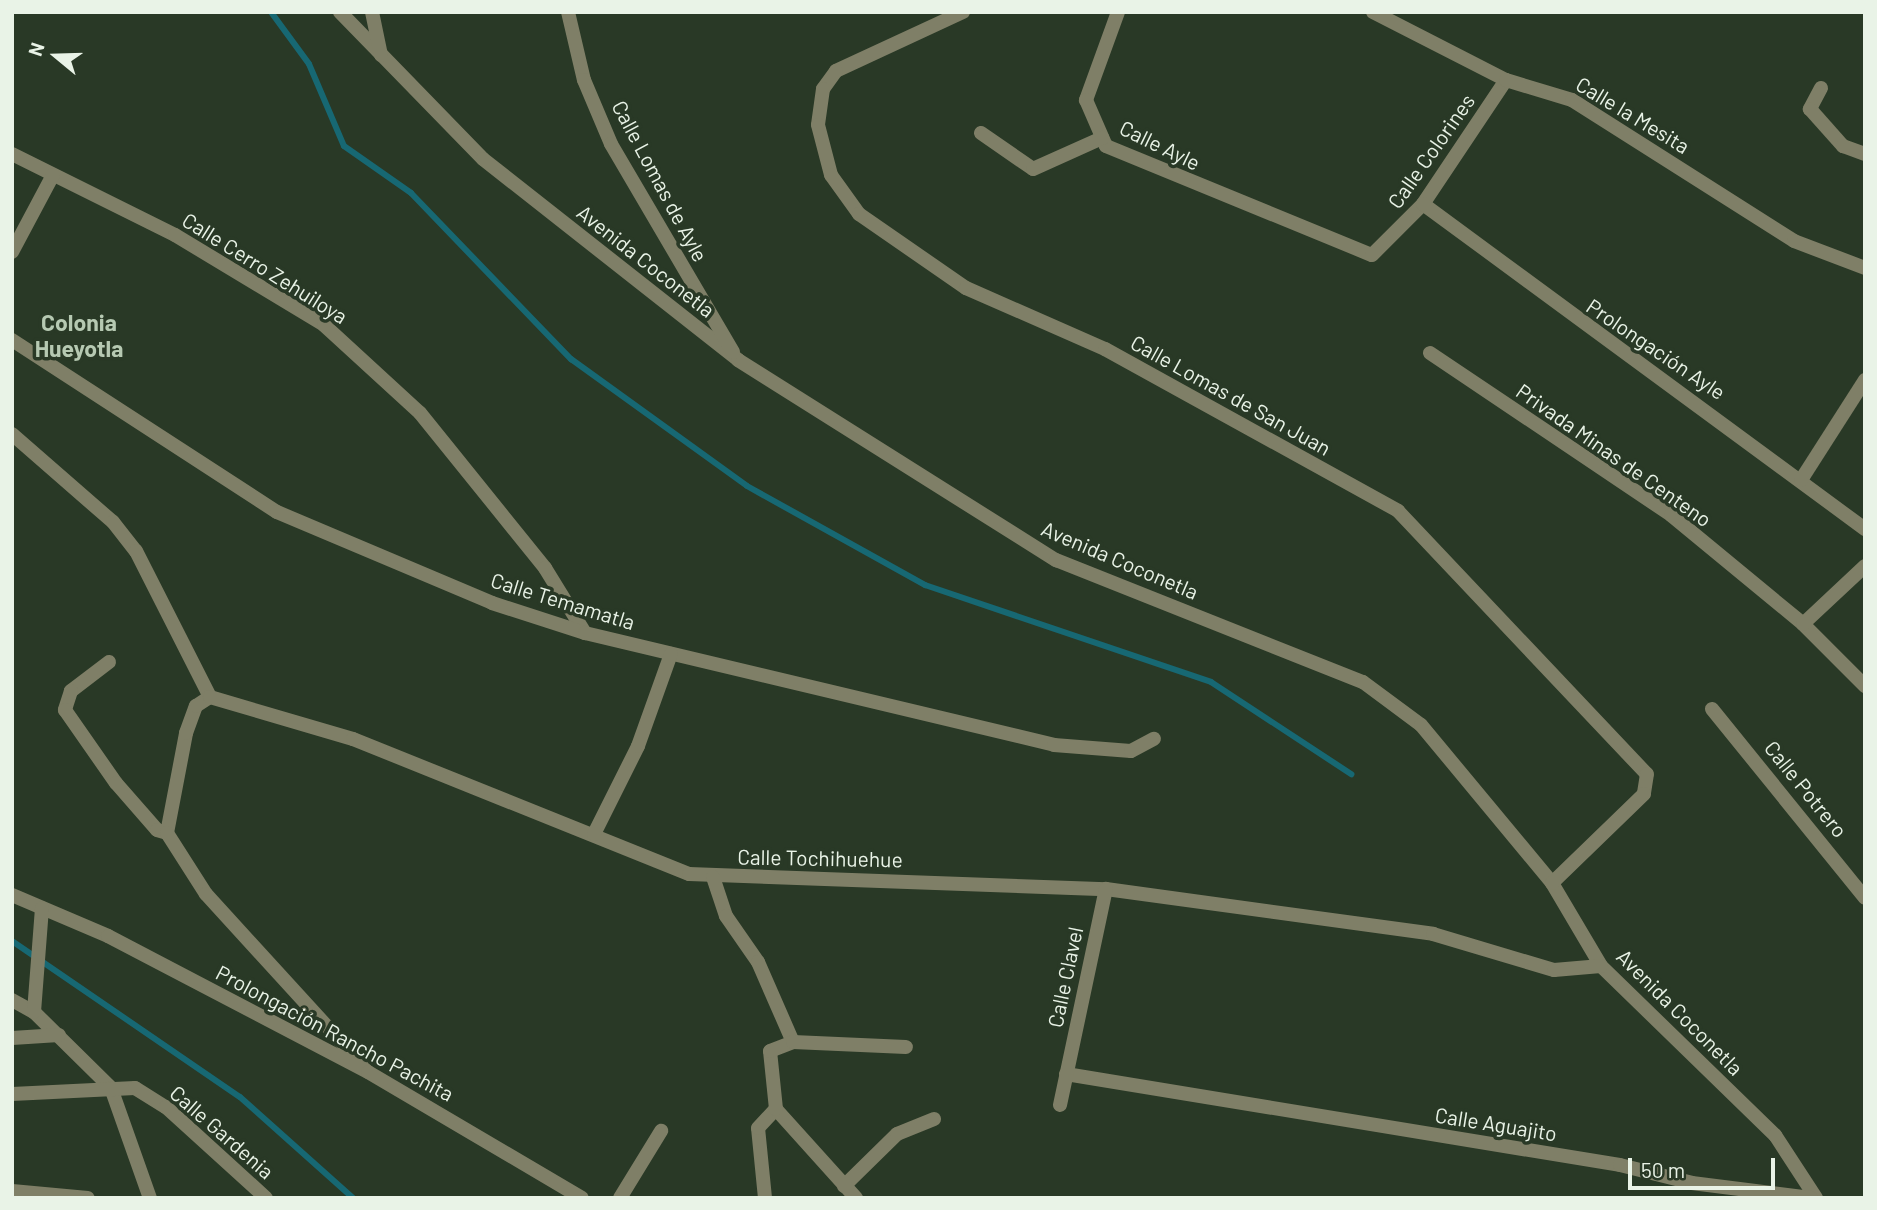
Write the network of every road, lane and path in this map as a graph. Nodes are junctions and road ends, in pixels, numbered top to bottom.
1 (340, 12) edge
2 (372, 12) edge
3 (568, 12) edge
4 (963, 12) edge
5 (1118, 12) edge
6 (1373, 12) edge
7 (381, 56) junction
8 (1506, 80) junction
9 (1821, 88) dead end
10 (981, 133) dead end
11 (1102, 138) junction
12 (12, 154) edge
13 (1865, 154) edge
14 (53, 175) junction
15 (1423, 204) junction
16 (1388, 246) joint
17 (12, 252) edge
18 (1865, 268) edge
19 (12, 340) edge
20 (1430, 353) dead end
21 (738, 360) junction
22 (1865, 380) edge
23 (12, 434) edge
24 (1801, 480) junction
25 (1864, 528) edge
26 (1865, 566) edge
27 (1802, 624) junction
28 (585, 633) junction
29 (671, 654) junction
30 (109, 662) dead end
31 (1865, 686) edge
32 (210, 697) junction
33 (1712, 709) dead end
34 (1154, 739) dead end
35 (167, 833) junction
36 (594, 834) junction
37 (713, 877) junction
38 (1552, 883) junction
39 (1106, 889) junction
40 (12, 895) edge
41 (1865, 898) edge
42 (42, 908) junction
43 (1601, 966) junction
44 (12, 1000) edge
45 (34, 1012) junction
46 (59, 1035) junction
47 (12, 1038) edge
48 (793, 1042) junction
49 (906, 1047) dead end
50 (368, 1072) junction
51 (1066, 1073) junction
52 (111, 1088) junction
53 (12, 1094) edge
54 (1060, 1105) dead end
55 (776, 1109) junction
56 (934, 1119) dead end
57 (661, 1131) dead end
58 (844, 1186) junction
59 (12, 1191) edge
60 (88, 1198) edge
61 (150, 1198) edge
62 (266, 1198) edge
63 (582, 1198) edge
64 (620, 1198) edge
65 (765, 1198) edge
66 (856, 1198) edge
67 (1814, 1198) edge

1 - 7 street, Avenida Coconetla
2 - 7 street
3 - 21 street, Calle Lomas de Ayle
4 - 38 street, Calle Lomas de San Juan
5 - 11 street, Calle Ayle
6 - 8 street, Calle la Mesita
7 - 21 street, Avenida Coconetla
8 - 15 street, Calle Colorines
8 - 18 street, Calle la Mesita
9 - 13 street
10 - 11 street
11 - 16 street, Calle Ayle
12 - 14 street, Calle Cerro Zehuiloya
14 - 17 street
14 - 28 street, Calle Cerro Zehuiloya
15 - 16 street, Calle Colorines
15 - 24 street, Prolongación Ayle
19 - 28 street, Calle Temamatla
20 - 27 street, Privada Minas de Centeno
21 - 38 street, Avenida Coconetla
22 - 24 street
23 - 32 street
24 - 25 street, Prolongación Ayle
26 - 27 street
27 - 31 street, Privada Minas de Centeno
28 - 29 street, Calle Temamatla
29 - 34 street, Calle Temamatla
29 - 36 street
30 - 35 street
32 - 35 street
32 - 36 street, Calle Tochihuehue
33 - 41 street, Calle Potrero
35 - 50 street
36 - 37 street, Calle Tochihuehue
37 - 39 street, Calle Tochihuehue
37 - 48 street
38 - 43 street, Avenida Coconetla
39 - 43 street, Calle Tochihuehue
39 - 51 street, Calle Clavel
40 - 42 street, Prolongación Rancho Pachita
42 - 45 street
42 - 50 street, Prolongación Rancho Pachita
43 - 67 street, Avenida Coconetla
44 - 45 street
45 - 46 street
46 - 47 street
46 - 52 street
48 - 49 street
48 - 55 street
50 - 63 street, Prolongación Rancho Pachita
51 - 54 street, Calle Clavel
51 - 67 street, Calle Aguajito
52 - 53 street, Calle Gardenia
52 - 61 street
52 - 62 street, Calle Gardenia
55 - 58 street
55 - 65 street
56 - 58 street
57 - 64 street
58 - 66 street
59 - 60 street

